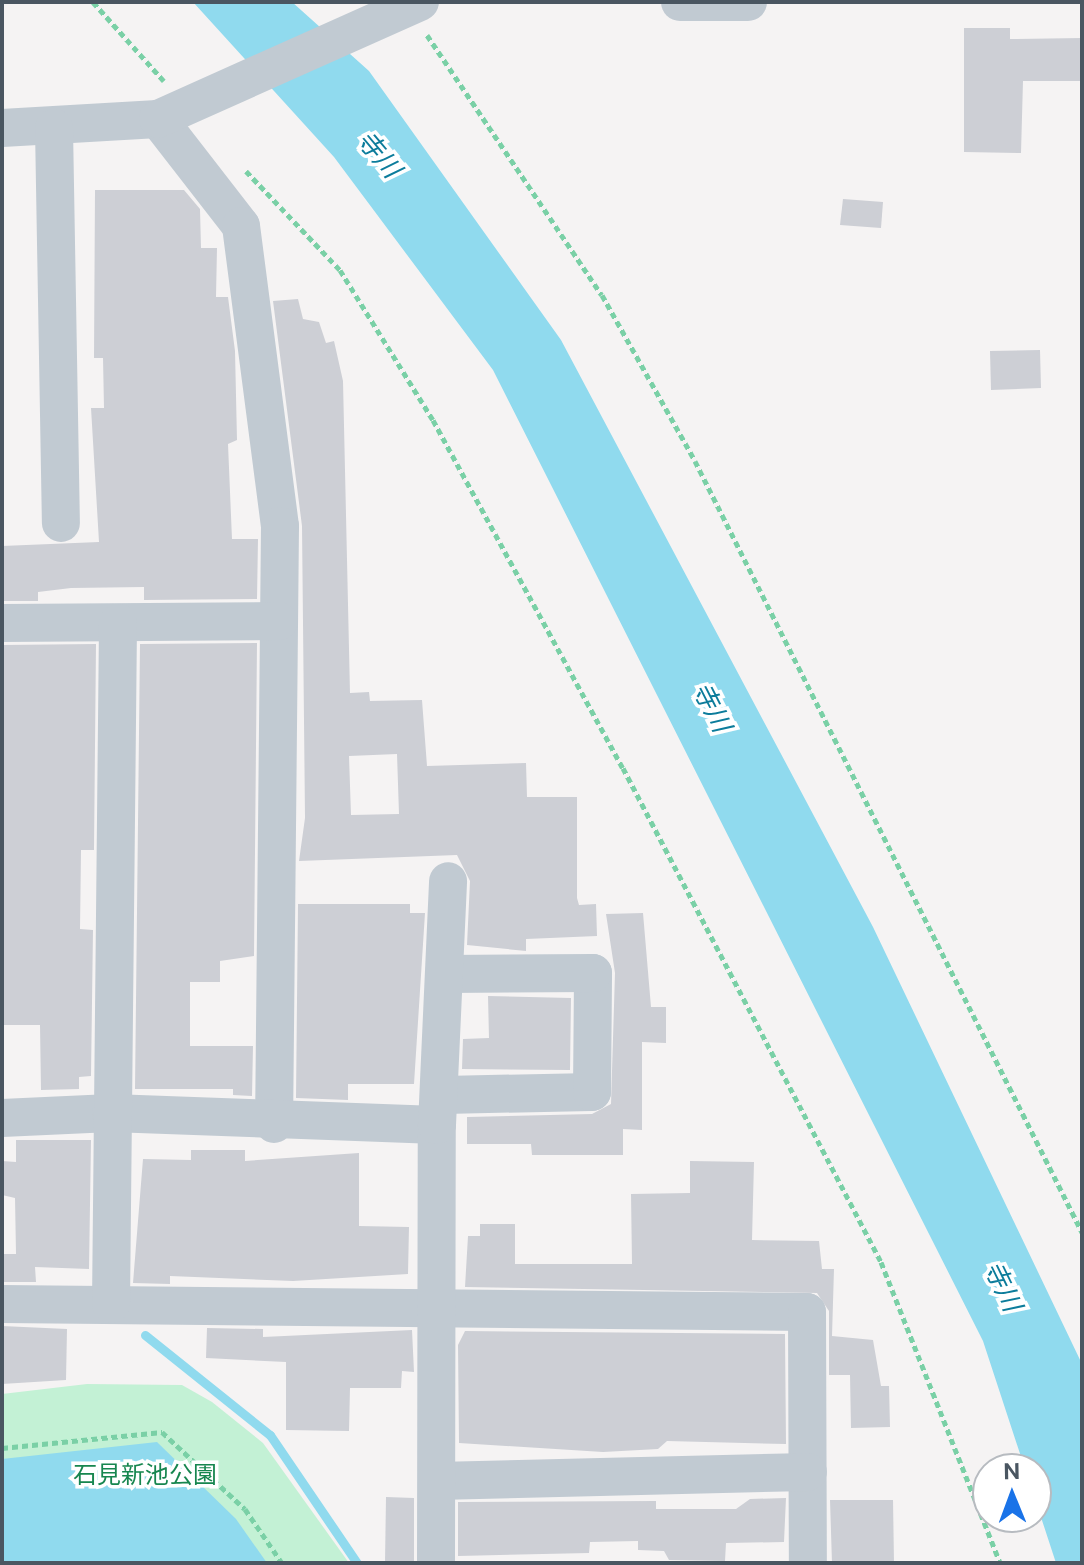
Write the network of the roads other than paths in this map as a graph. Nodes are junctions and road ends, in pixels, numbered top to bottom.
1 (680, 2) edge
2 (748, 2) edge
3 (405, 7) edge
4 (179, 108) junction
5 (2, 128) edge
6 (54, 128) junction
7 (61, 523) dead end
8 (279, 621) junction
9 (2, 623) edge
10 (118, 623) junction
11 (448, 881) dead end
12 (446, 974) junction
13 (440, 1110) junction
14 (111, 1113) junction
15 (2, 1118) edge
16 (274, 1124) junction
17 (2, 1304) edge
18 (111, 1304) junction
19 (441, 1313) junction
20 (808, 1472) junction
21 (437, 1481) junction
22 (436, 1563) edge
23 (808, 1563) edge

1 - 2 street
3 - 4 street
4 - 6 street
4 - 8 street
5 - 6 street
6 - 7 street
8 - 10 street
8 - 16 street
9 - 10 street
10 - 14 street
11 - 12 street
12 - 13 street
12 - 13 street
13 - 16 street
13 - 19 street
14 - 15 street
14 - 16 street
14 - 18 street
17 - 18 street
18 - 19 street
19 - 20 street
19 - 21 street
20 - 21 street
20 - 23 street
21 - 22 street

